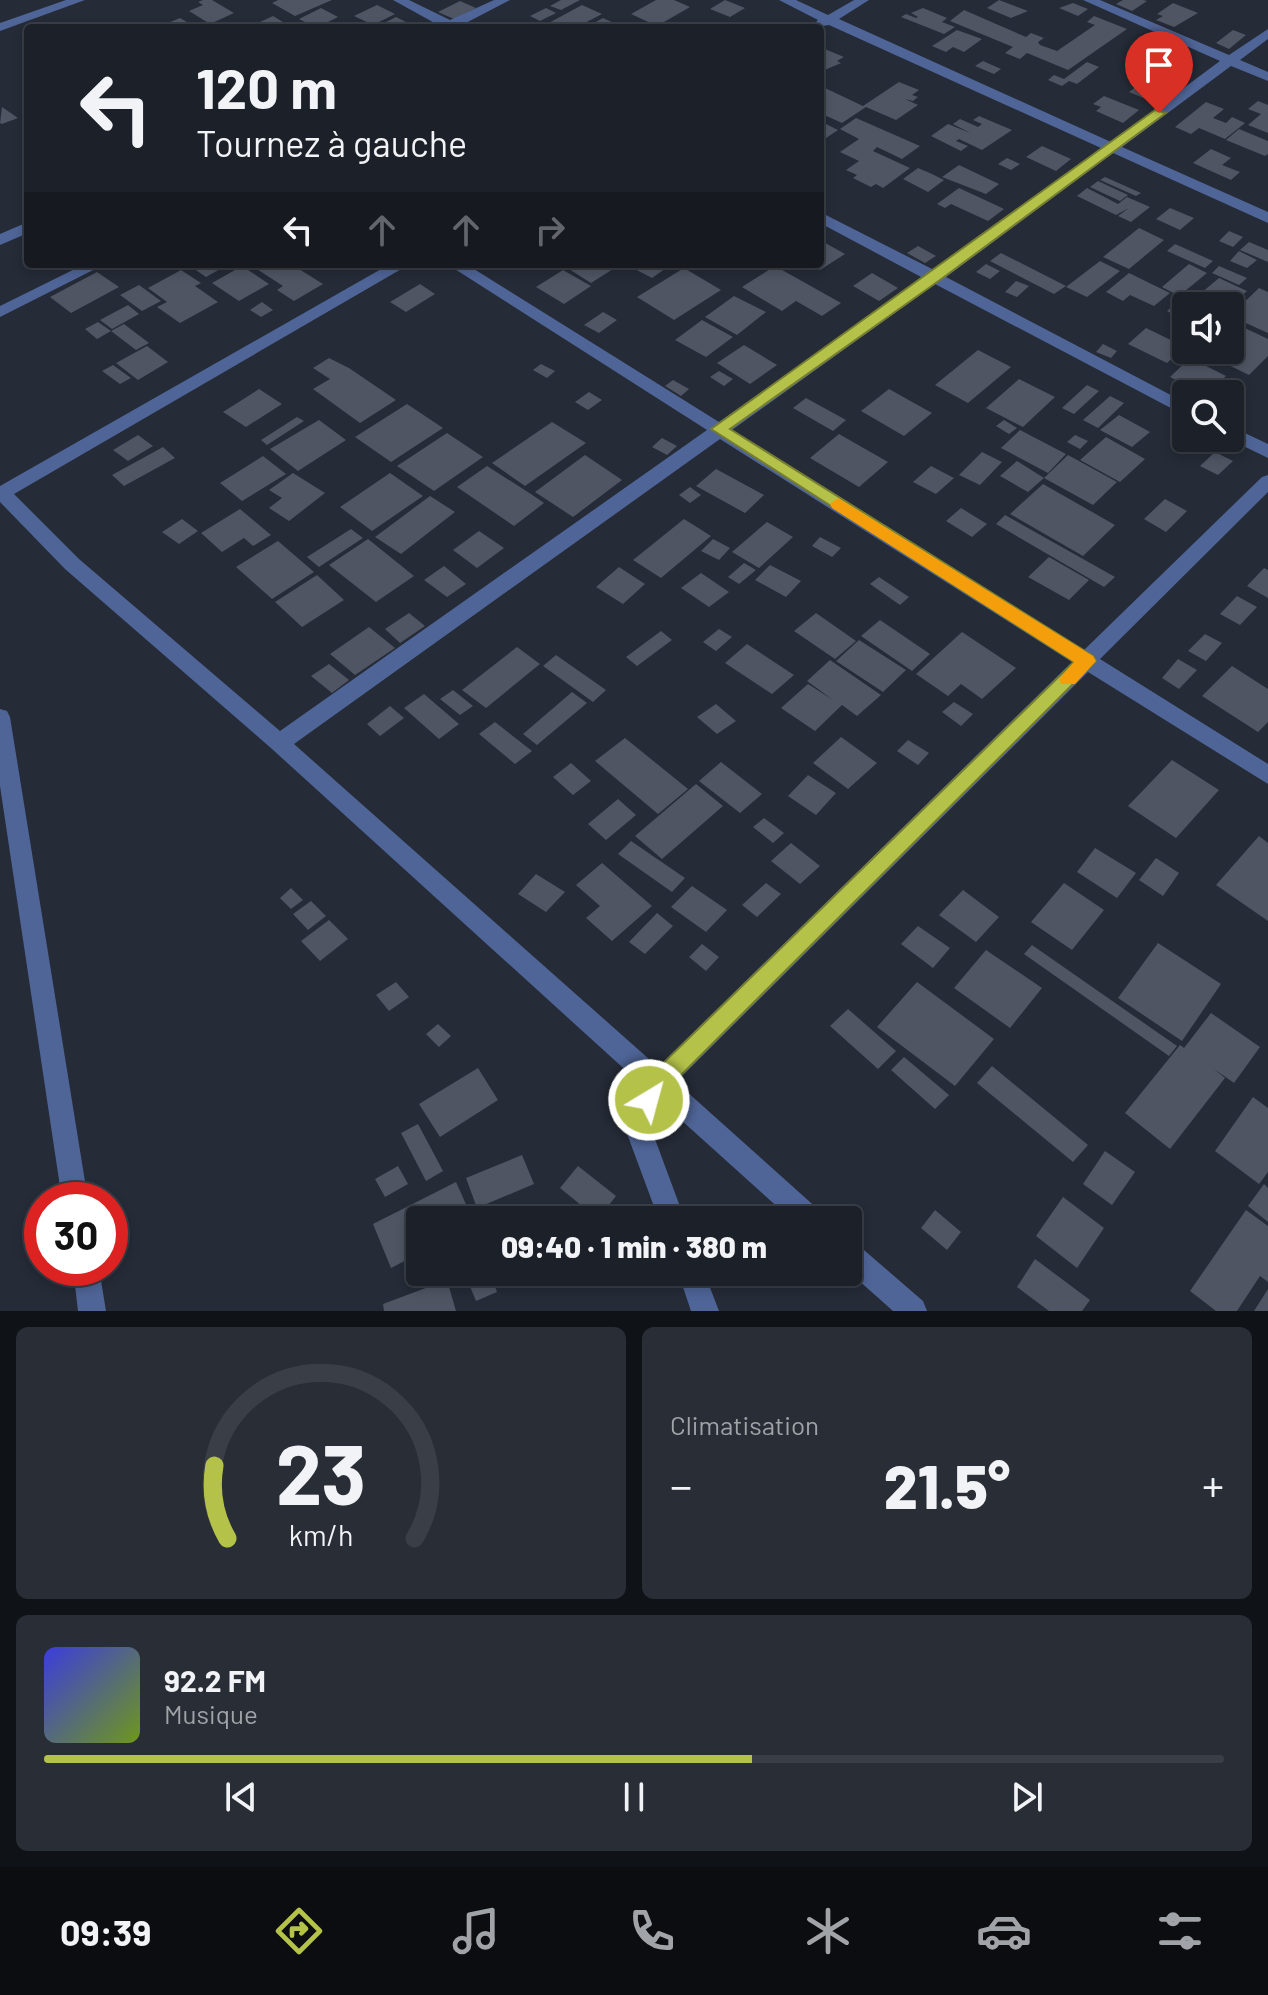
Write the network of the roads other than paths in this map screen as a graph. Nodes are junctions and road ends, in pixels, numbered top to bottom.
1 (79, 0) edge
2 (399, 0) edge
3 (504, 0) edge
4 (785, 0) edge
5 (863, 0) edge
6 (1089, 0) edge
7 (828, 20) junction
8 (444, 24) edge
9 (456, 24) edge
10 (821, 24) edge
11 (0, 27) edge
12 (1268, 33) edge
13 (1229, 61) junction
14 (1268, 77) edge
15 (1113, 148) junction
16 (1268, 218) edge
17 (824, 219) edge
18 (24, 229) edge
19 (0, 240) edge
20 (89, 268) edge
21 (395, 268) edge
22 (461, 268) edge
23 (935, 277) junction
24 (0, 312) edge
25 (1172, 403) edge
26 (719, 429) junction
27 (1244, 439) edge
28 (1268, 452) edge
29 (1268, 481) edge
30 (1, 493) edge
31 (1086, 661) junction
32 (0, 717) edge
33 (279, 743) junction
34 (1268, 775) edge
35 (658, 1083) junction
36 (72, 1182) edge
37 (667, 1206) edge
38 (795, 1206) edge
39 (862, 1265) edge
40 (89, 1286) edge
41 (696, 1286) edge
42 (92, 1311) edge
43 (705, 1311) edge
44 (913, 1311) edge

1 - 11 street
2 - 8 street
3 - 9 street
4 - 7 street
5 - 7 street
6 - 13 street
7 - 10 street
7 - 15 street
12 - 13 street
13 - 14 street
13 - 15 street
15 - 16 street
15 - 23 street
17 - 23 street
18 - 19 street
20 - 24 street
21 - 30 street
22 - 26 street
23 - 25 street
23 - 26 street
26 - 31 street
26 - 33 street
27 - 28 street
29 - 31 street
30 - 33 street
31 - 34 street
31 - 35 street
32 - 36 street
33 - 35 street
35 - 37 street
35 - 38 street
39 - 44 street
40 - 42 street
41 - 43 street

